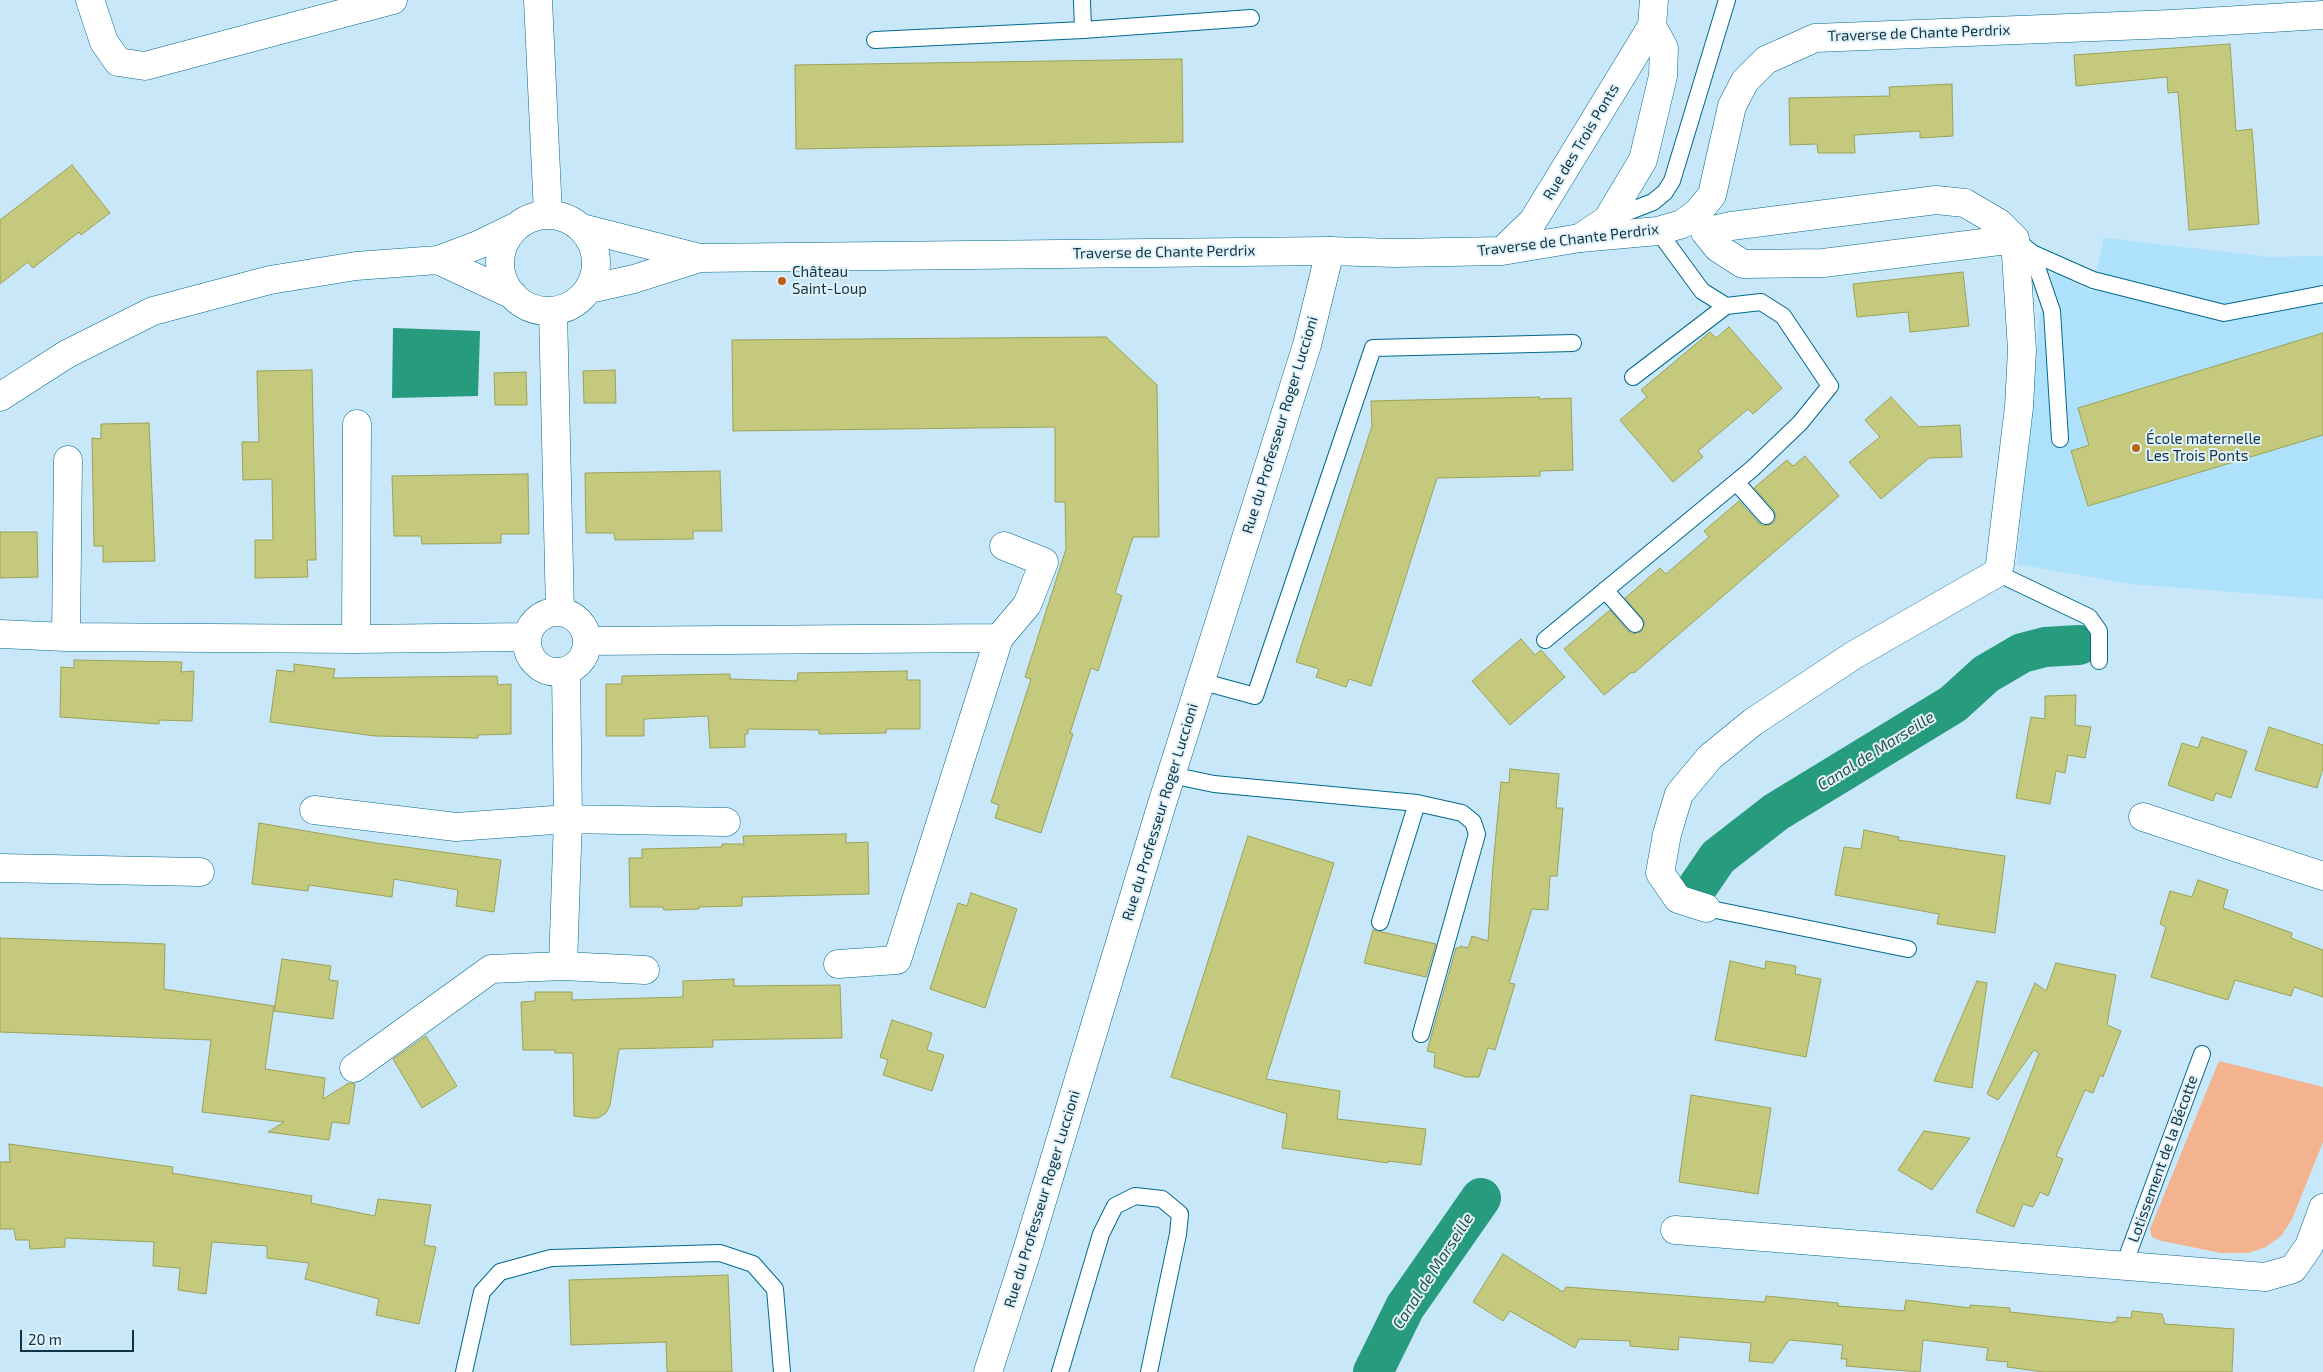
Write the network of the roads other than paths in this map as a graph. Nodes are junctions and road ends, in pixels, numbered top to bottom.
1 (90, 0) edge
2 (393, 0) edge
3 (538, 0) edge
4 (1082, 0) edge
5 (1727, 0) edge
6 (1653, 13) edge
7 (2323, 16) edge
8 (1251, 18) dead end
9 (1083, 30) junction
10 (875, 40) dead end
11 (548, 214) junction
12 (1608, 220) junction
13 (1702, 222) junction
14 (515, 228) junction
15 (582, 228) junction
16 (1658, 231) junction
17 (1580, 238) junction
18 (2024, 246) junction
19 (1330, 251) junction
20 (1502, 251) junction
21 (700, 258) junction
22 (438, 260) junction
23 (589, 289) junction
24 (2323, 294) edge
25 (513, 296) junction
26 (1726, 306) junction
27 (554, 311) junction
28 (1573, 342) dead end
29 (1633, 377) dead end
30 (0, 397) edge
31 (356, 424) dead end
32 (2060, 439) dead end
33 (68, 460) dead end
34 (1736, 482) junction
35 (1766, 516) dead end
36 (1004, 546) dead end
37 (1997, 573) junction
38 (1605, 590) junction
39 (560, 612) junction
40 (1635, 624) dead end
41 (0, 634) edge
42 (66, 637) junction
43 (527, 637) junction
44 (999, 638) junction
45 (356, 640) junction
46 (1545, 640) dead end
47 (588, 641) junction
48 (2099, 661) dead end
49 (566, 671) junction
50 (1200, 681) junction
51 (1171, 775) junction
52 (1418, 803) junction
53 (314, 810) dead end
54 (2143, 816) dead end
55 (568, 820) junction
56 (726, 822) dead end
57 (0, 868) edge
58 (200, 872) dead end
59 (2323, 876) edge
60 (1706, 908) joint
61 (1380, 922) dead end
62 (1908, 949) dead end
63 (838, 964) dead end
64 (563, 966) junction
65 (645, 970) dead end
66 (1421, 1034) dead end
67 (2202, 1054) dead end
68 (354, 1068) dead end
69 (2323, 1208) edge
70 (1675, 1230) dead end
71 (2124, 1265) junction
72 (464, 1372) edge
73 (782, 1372) edge
74 (988, 1372) edge
75 (1060, 1372) edge
76 (1149, 1372) edge

1 - 2 street
3 - 11 street
4 - 9 lane
5 - 12 lane
6 - 12 street, Rue des Trois Ponts
6 - 20 street, Rue des Trois Ponts
7 - 13 street, Traverse de Chante Perdrix
8 - 9 lane
9 - 10 lane
11 - 14 street
11 - 15 street
12 - 17 street, Rue des Trois Ponts
13 - 16 street, Traverse de Chante Perdrix
13 - 18 street
13 - 18 street
14 - 22 street
14 - 25 street
15 - 21 street, Traverse de Chante Perdrix
15 - 23 street
16 - 17 street, Traverse de Chante Perdrix
16 - 26 lane
17 - 20 street, Traverse de Chante Perdrix
18 - 24 lane
18 - 32 lane
18 - 37 street
19 - 20 street, Traverse de Chante Perdrix
19 - 21 street, Traverse de Chante Perdrix
19 - 50 street, Rue du Professeur Roger Luccioni
21 - 23 street, Traverse de Chante Perdrix
22 - 25 street
22 - 30 street
23 - 27 street
25 - 27 street
26 - 29 lane
26 - 34 lane
27 - 39 street
28 - 50 lane
31 - 45 street
33 - 42 street
34 - 35 lane
34 - 38 lane
36 - 44 street
37 - 48 lane
37 - 60 street
38 - 40 lane
38 - 46 lane
39 - 43 street
39 - 47 street
41 - 42 street
42 - 45 street
43 - 45 street
43 - 49 street
44 - 47 street
44 - 63 street
47 - 49 street
49 - 55 street
50 - 51 street, Rue du Professeur Roger Luccioni
51 - 52 lane
51 - 74 street, Rue du Professeur Roger Luccioni
52 - 61 lane
52 - 66 lane
53 - 55 street
54 - 59 street
55 - 56 street
55 - 64 street
57 - 58 street
60 - 62 lane
64 - 65 street
64 - 68 street
67 - 71 lane, Lotissement de la Bécotte
69 - 71 street
70 - 71 street
72 - 73 lane
75 - 76 lane

